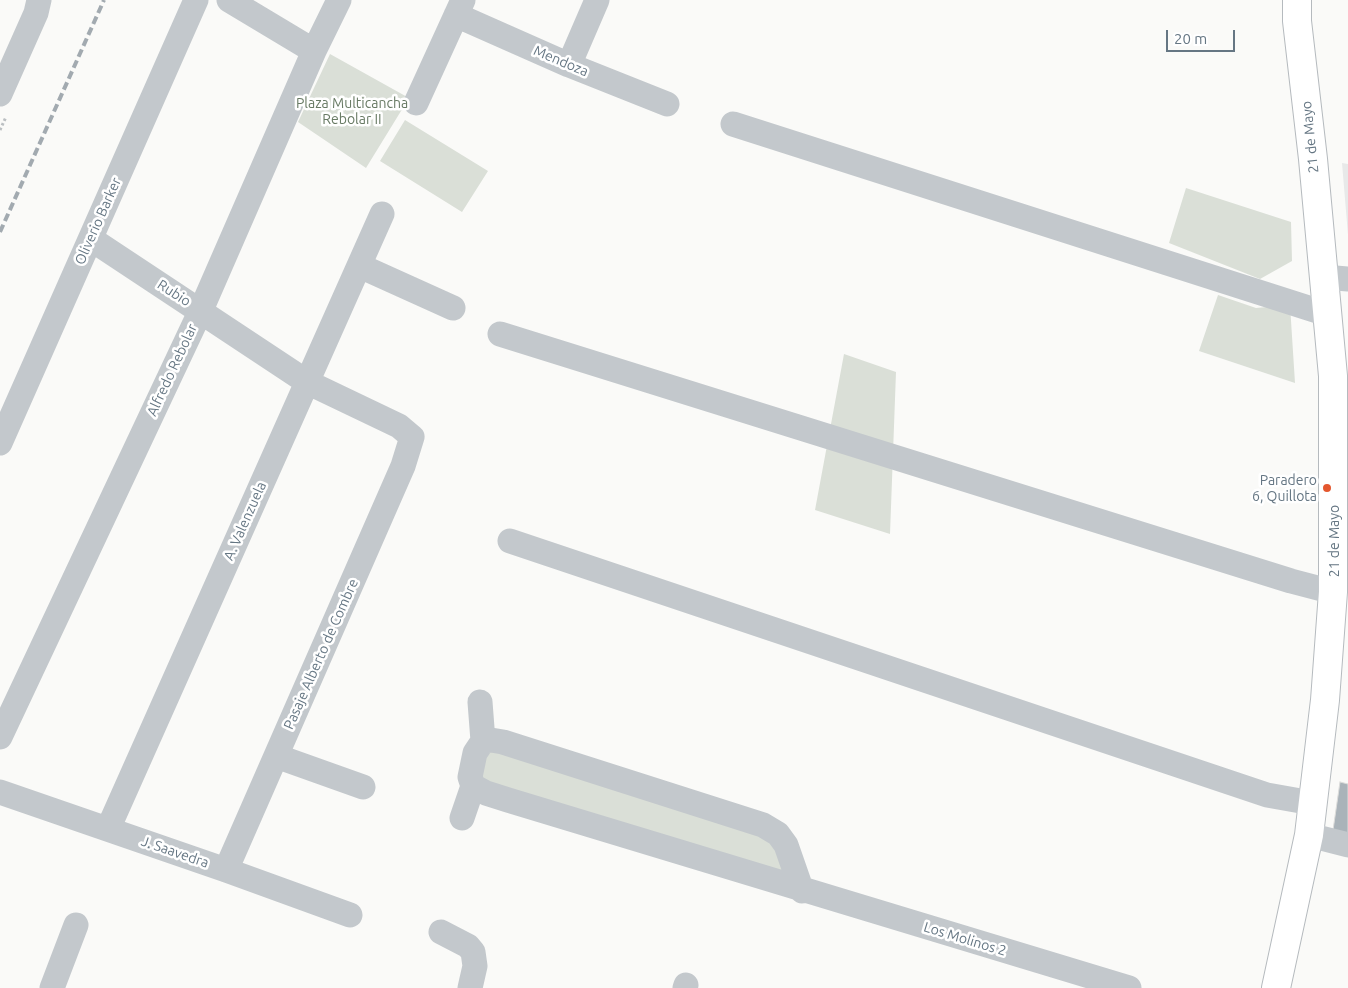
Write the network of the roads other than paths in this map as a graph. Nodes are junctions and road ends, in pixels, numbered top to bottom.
1 (40, 0) edge
2 (196, 0) edge
3 (229, 0) edge
4 (338, 0) edge
5 (598, 0) edge
6 (1297, 0) edge
7 (460, 8) edge
8 (314, 51) junction
9 (570, 65) junction
10 (0, 94) edge
11 (416, 103) dead end
12 (667, 104) dead end
13 (733, 124) dead end
14 (382, 214) dead end
15 (91, 238) junction
16 (360, 266) junction
17 (1336, 278) edge
18 (453, 308) dead end
19 (201, 310) junction
20 (1327, 314) junction
21 (500, 334) dead end
22 (307, 382) junction
23 (412, 437) joint
24 (0, 443) edge
25 (510, 541) dead end
26 (1333, 592) junction
27 (480, 702) dead end
28 (0, 737) edge
29 (483, 741) junction
30 (276, 756) junction
31 (473, 786) junction
32 (363, 787) dead end
33 (0, 792) edge
34 (1312, 803) junction
35 (462, 818) dead end
36 (108, 829) junction
37 (1309, 836) junction
38 (1348, 845) edge
39 (226, 870) junction
40 (802, 891) junction
41 (350, 916) dead end
42 (76, 925) dead end
43 (441, 932) dead end
44 (52, 988) edge
45 (470, 988) edge
46 (1129, 988) edge
47 (1276, 988) edge

1 - 10 street
2 - 15 street, Oliverio Barker
3 - 8 street
4 - 8 street, Alfredo Rebolar
5 - 9 street
6 - 17 main road, 21 de Mayo
7 - 9 street, Mendoza
7 - 11 street
8 - 19 street, Alfredo Rebolar
9 - 12 street, Mendoza
13 - 20 street
14 - 16 street, A. Valenzuela
15 - 19 street, Rubio
15 - 24 street, Oliverio Barker
16 - 18 street
16 - 22 street, A. Valenzuela
17 - 20 main road, 21 de Mayo
19 - 22 street, Rubio
19 - 28 street, Alfredo Rebolar
20 - 26 main road, 21 de Mayo
21 - 26 street
22 - 23 street, Rubio
22 - 36 street, A. Valenzuela
23 - 30 street, Pasaje Alberto de Combre
25 - 34 street
26 - 34 main road, 21 de Mayo
27 - 29 street
29 - 31 street
29 - 40 street
30 - 32 street
30 - 39 street, Pasaje Alberto de Combre
31 - 35 street
31 - 40 street, Los Molinos 2
33 - 36 street, J. Saavedra
34 - 37 main road, 21 de Mayo
36 - 39 street, J. Saavedra
37 - 38 street
37 - 47 main road, 21 de Mayo
39 - 41 street, J. Saavedra
40 - 46 street, Los Molinos 2
42 - 44 street
43 - 45 street

